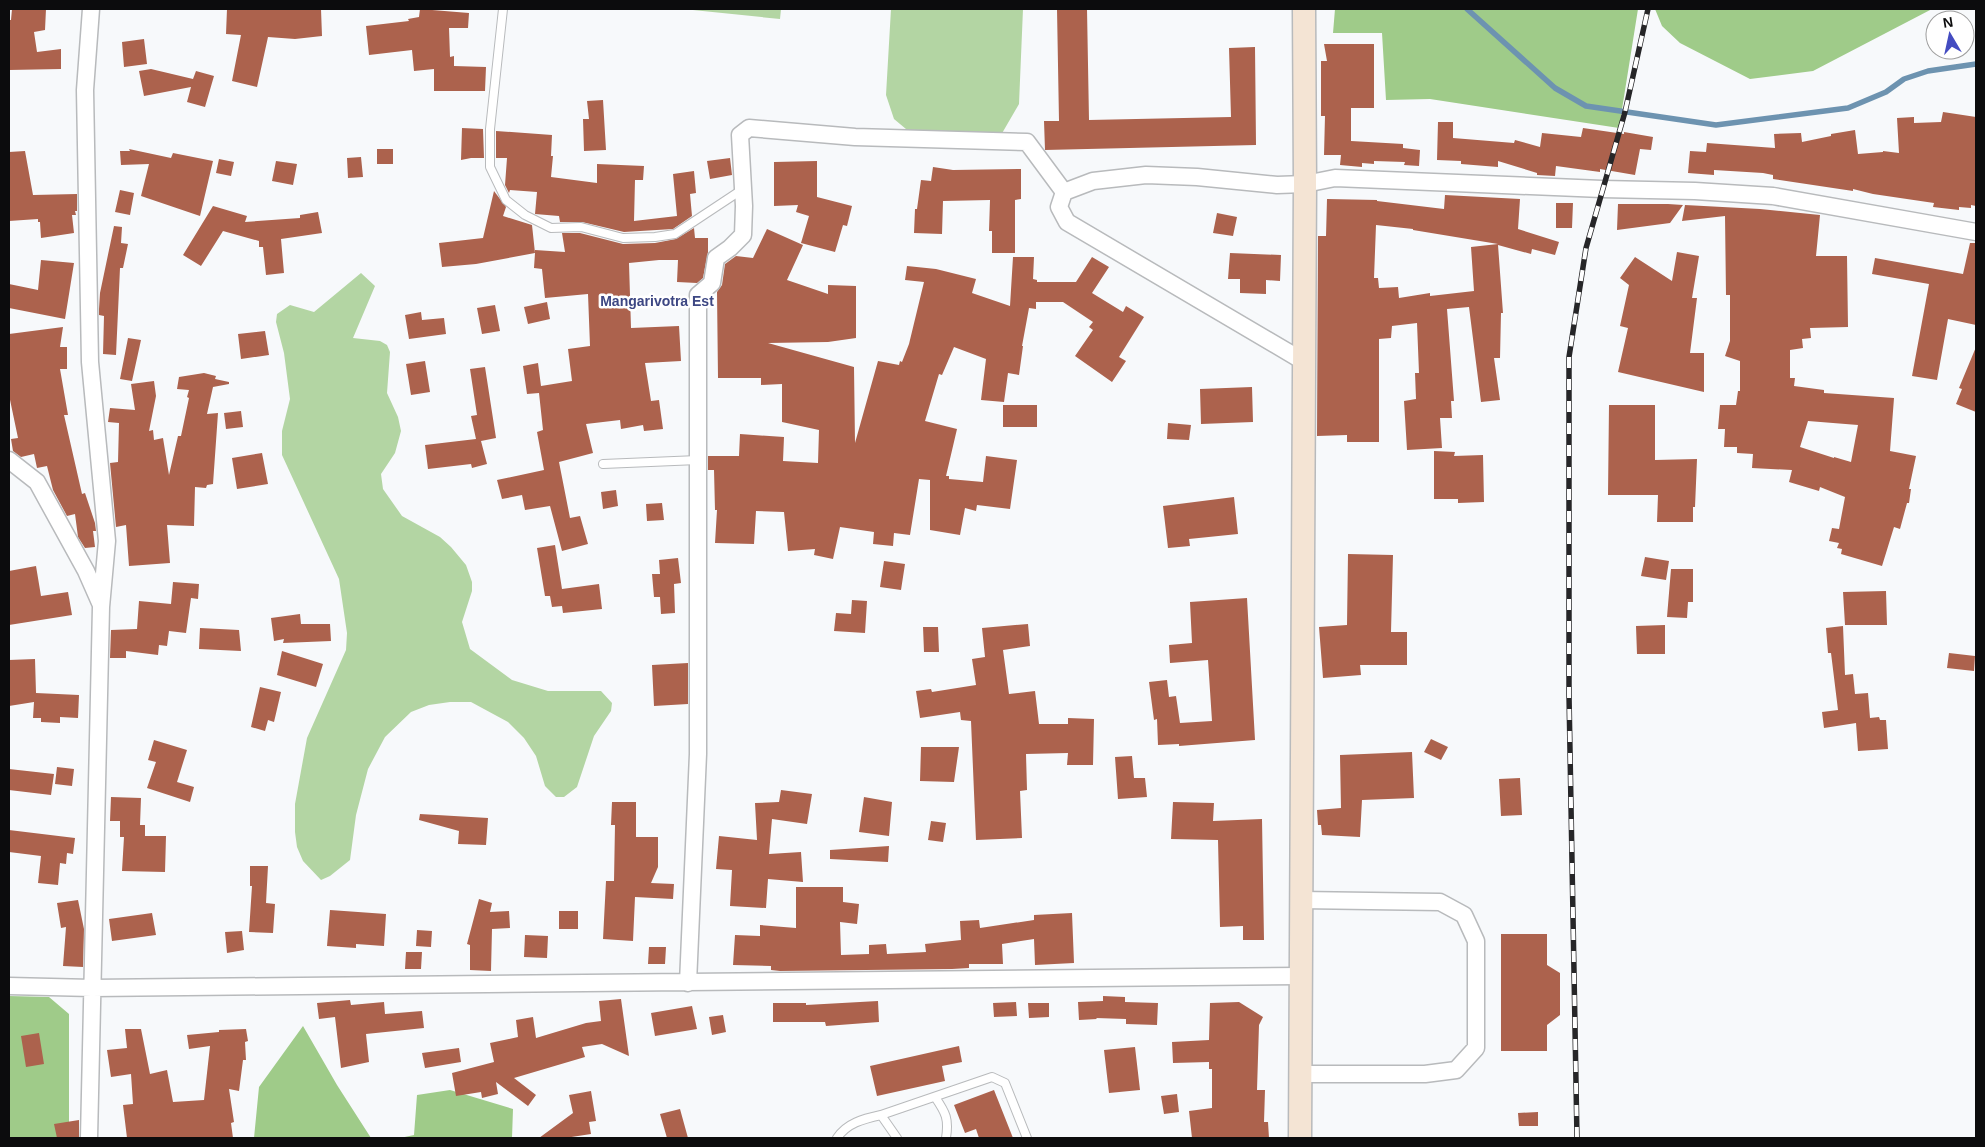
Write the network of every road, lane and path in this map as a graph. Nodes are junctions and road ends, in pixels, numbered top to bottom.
1 (91, 9) edge
2 (504, 9) edge
3 (1304, 9) edge
4 (1305, 184) junction
5 (743, 189) junction
6 (1064, 192) junction
7 (1976, 232) edge
8 (1303, 361) junction
9 (9, 460) edge
10 (698, 460) junction
11 (603, 464) dead end
12 (101, 607) junction
13 (1300, 900) junction
14 (1300, 976) junction
15 (688, 983) junction
16 (9, 986) edge
17 (92, 988) junction
18 (1300, 1074) junction
19 (935, 1097) junction
20 (881, 1115) junction
21 (89, 1138) edge
22 (837, 1138) edge
23 (897, 1138) edge
24 (946, 1138) edge
25 (1027, 1138) edge
26 (1300, 1138) edge

1 - 12 street
2 - 5 lane
3 - 4 main road
4 - 6 street
4 - 7 street
4 - 8 main road
5 - 6 street
5 - 10 street
6 - 8 street
8 - 13 main road
9 - 12 street
10 - 11 lane
10 - 15 street
12 - 17 street
13 - 14 main road
13 - 18 street
14 - 15 street
14 - 18 main road
15 - 17 street
16 - 17 street
17 - 21 street
18 - 26 main road
19 - 20 lane
19 - 24 lane
19 - 25 lane
20 - 22 lane
20 - 23 lane

